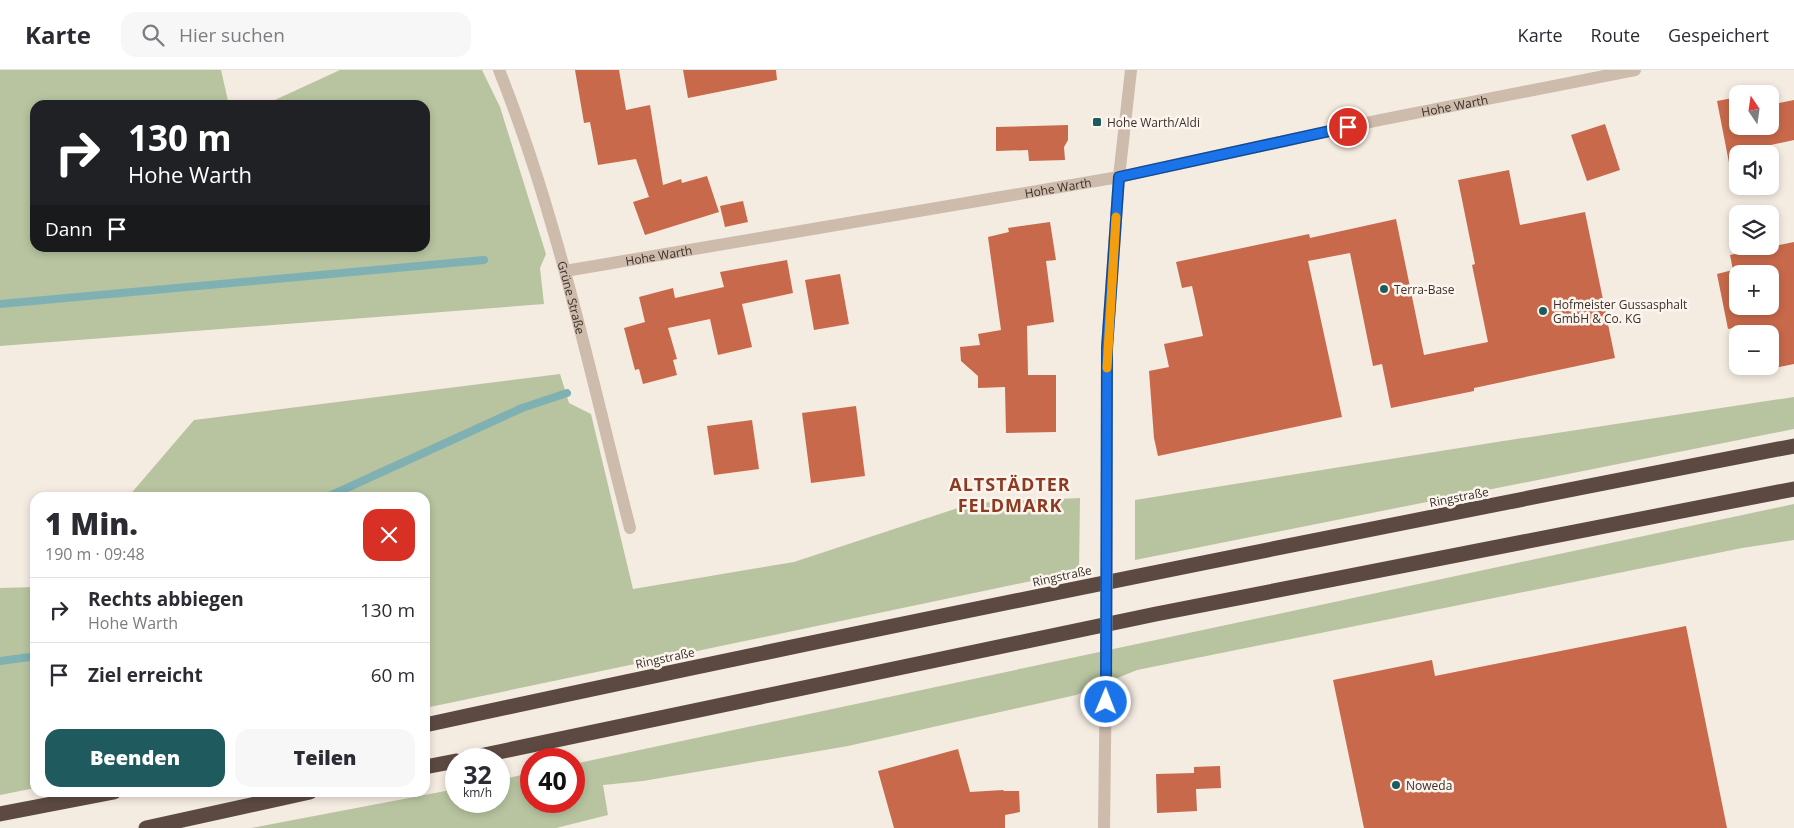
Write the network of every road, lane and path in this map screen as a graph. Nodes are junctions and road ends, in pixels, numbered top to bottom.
1 (499, 70) edge
2 (1131, 70) edge
3 (1635, 70) edge
4 (1119, 177) junction
5 (565, 271) junction
6 (1794, 446) edge
7 (1794, 489) edge
8 (630, 528) dead end
9 (430, 724) edge
10 (510, 750) edge
11 (445, 763) edge
12 (430, 767) edge
13 (88, 797) edge
14 (287, 797) edge
15 (0, 814) edge
16 (146, 828) edge
17 (1104, 828) edge

1 - 5 street, Grüne Straße
2 - 4 street
3 - 4 street, Hohe Warth
4 - 5 street, Hohe Warth
4 - 17 street, bridge
5 - 8 street, Grüne Straße
6 - 9 highway, Ringstraße
7 - 10 highway
11 - 12 highway
13 - 15 highway
14 - 16 highway

